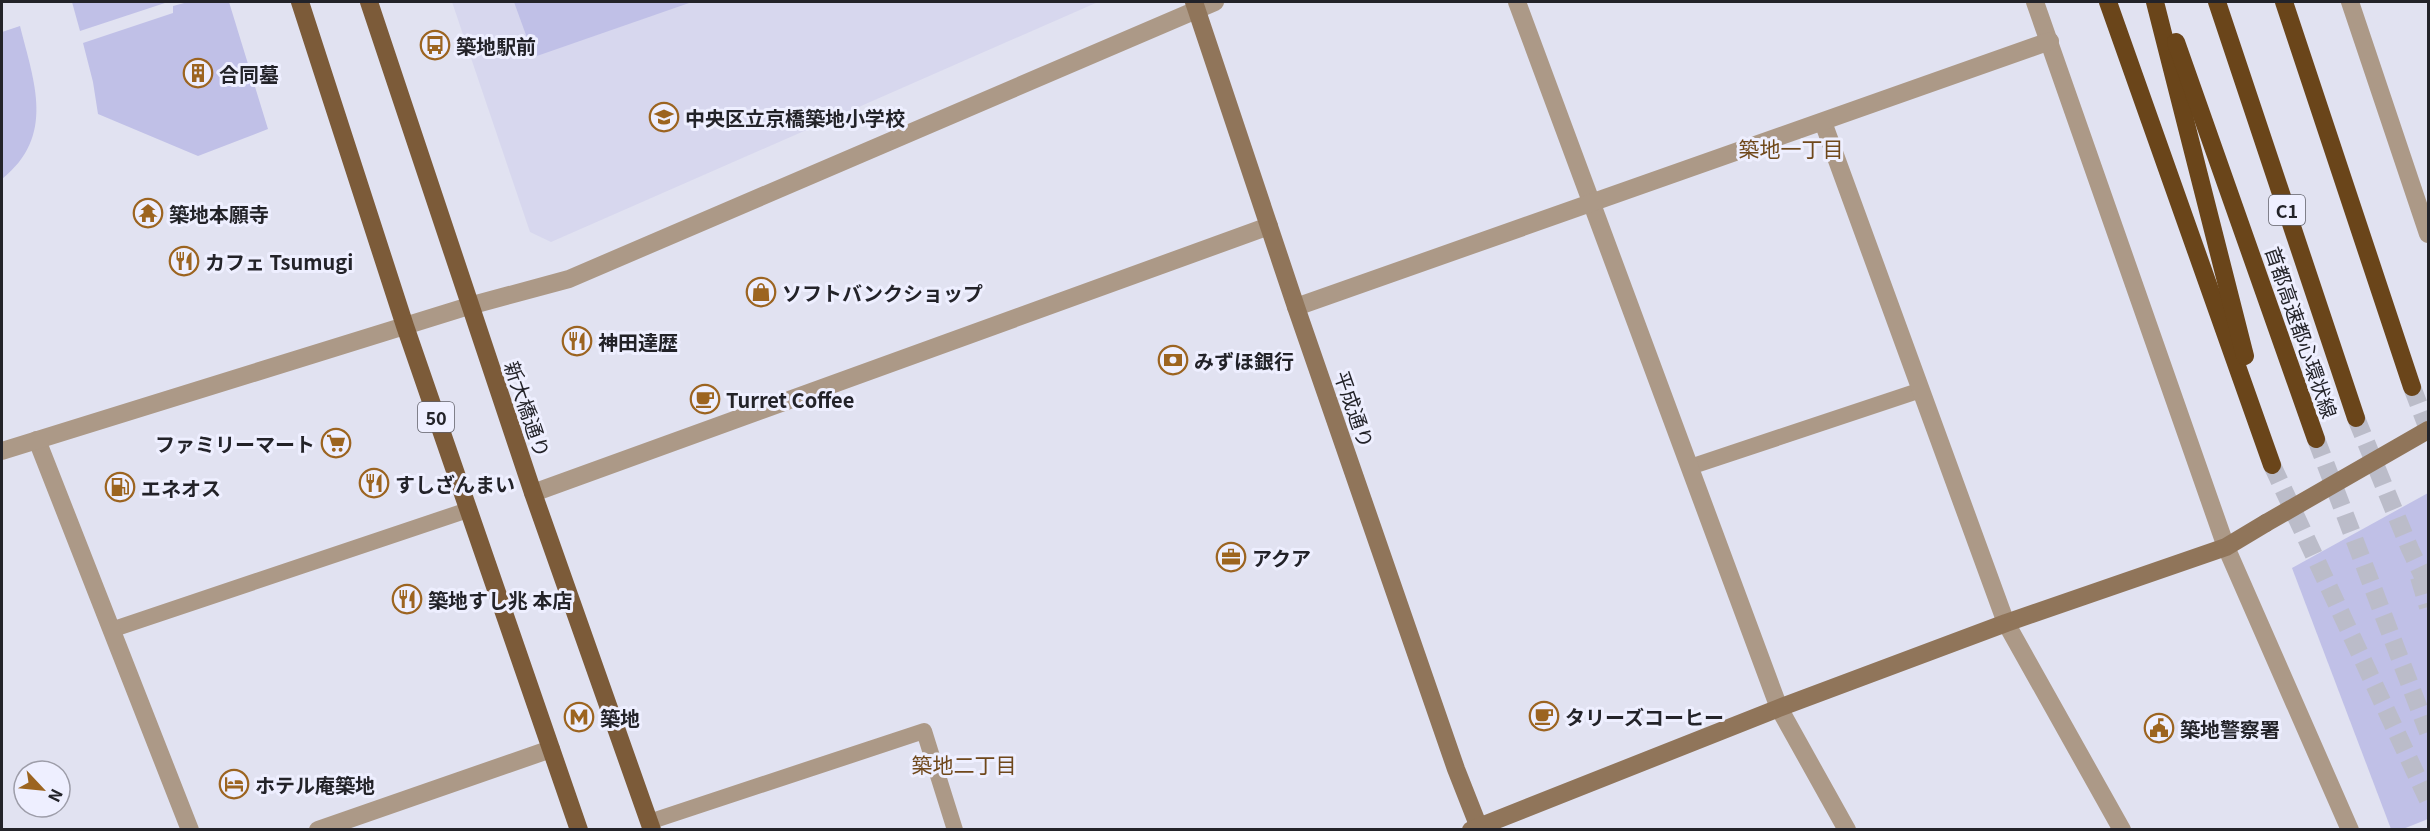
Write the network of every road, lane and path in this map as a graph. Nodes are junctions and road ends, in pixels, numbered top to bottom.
1 (300, 2) edge
2 (369, 2) edge
3 (1215, 2) edge
4 (1517, 2) edge
5 (2035, 2) edge
6 (2108, 2) edge
7 (2155, 2) edge
8 (2162, 2) edge
9 (2217, 2) edge
10 (2284, 2) edge
11 (2350, 2) edge
12 (1196, 5) edge
13 (2050, 41) junction
14 (1823, 122) junction
15 (1591, 203) junction
16 (1269, 226) junction
17 (2428, 234) edge
18 (469, 306) junction
19 (1296, 307) junction
20 (405, 326) junction
21 (2412, 387) tunnel mouth
22 (1921, 390) junction
23 (2356, 418) tunnel mouth
24 (2428, 430) edge
25 (2316, 439) tunnel mouth
26 (37, 440) junction
27 (2, 451) edge
28 (1690, 467) junction
29 (533, 493) junction
30 (468, 510) junction
31 (2226, 547) junction
32 (2006, 623) junction
33 (111, 630) junction
34 (1779, 708) junction
35 (551, 749) junction
36 (651, 826) edge
37 (1477, 828) edge
38 (190, 830) edge
39 (318, 830) edge
40 (579, 830) edge
41 (955, 830) edge
42 (1847, 830) edge
43 (2122, 830) edge
44 (2350, 830) edge

1 - 20 main road, 50
2 - 18 main road, 新大橋通り
3 - 12 street
4 - 15 street
5 - 13 street
6 - 7 highway
8 - 25 highway, 首都高速都心環状線
9 - 23 highway, 首都高速都心環状線 / C1
10 - 21 highway
11 - 17 street
12 - 16 street, 平成通り
12 - 18 street
13 - 14 street
13 - 31 street
14 - 15 street
14 - 22 street
15 - 19 street
15 - 28 street
16 - 19 street, 平成通り
16 - 29 street
18 - 20 street
18 - 29 main road, 新大橋通り
19 - 37 street, 平成通り
20 - 26 street
20 - 30 main road, 50
22 - 28 lane
22 - 32 street
24 - 31 street, bridge
26 - 27 street
26 - 33 street
28 - 34 street
29 - 36 main road, 新大橋通り
30 - 33 lane
30 - 35 main road, 50
31 - 32 street
31 - 44 street
32 - 34 street
32 - 43 street
33 - 38 street
34 - 37 street
34 - 42 street
35 - 39 street
35 - 40 main road, 50
36 - 41 lane

